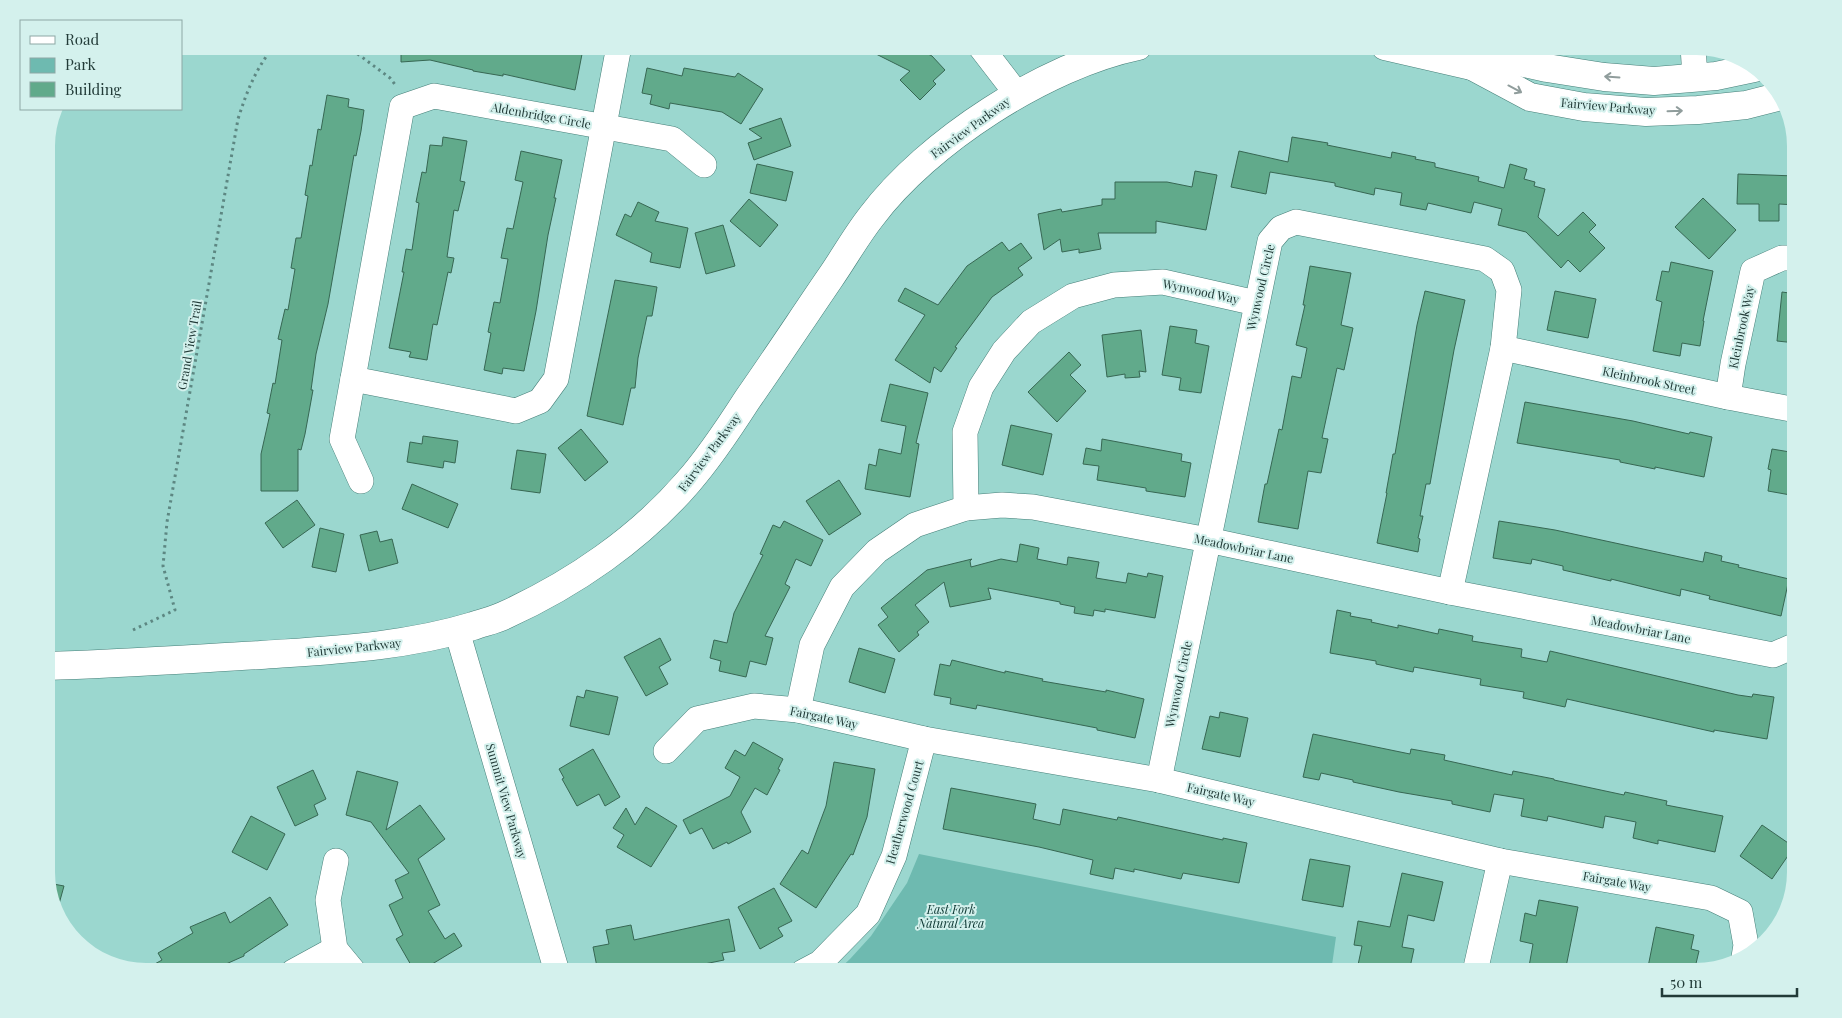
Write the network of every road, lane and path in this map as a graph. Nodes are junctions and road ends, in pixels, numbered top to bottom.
1 (267, 55) edge
2 (359, 55) edge
3 (617, 55) edge
4 (987, 55) edge
5 (1109, 55) edge
6 (1448, 55) edge
7 (1694, 55) edge
8 (1472, 66) junction
9 (1746, 70) edge
10 (1696, 78) junction
11 (1017, 94) junction
12 (1774, 98) edge
13 (410, 104) junction
14 (603, 127) junction
15 (704, 165) dead end
16 (1787, 258) edge
17 (1256, 303) junction
18 (1503, 348) junction
19 (352, 380) junction
20 (1728, 397) junction
21 (1787, 408) edge
22 (360, 481) dead end
23 (966, 508) junction
24 (1208, 540) junction
25 (1450, 592) junction
26 (134, 630) dead end
27 (457, 631) junction
28 (1787, 649) edge
29 (55, 666) edge
30 (798, 710) junction
31 (924, 739) junction
32 (666, 752) dead end
33 (1158, 780) junction
34 (336, 861) dead end
35 (1500, 861) junction
36 (1745, 949) edge
37 (336, 950) junction
38 (311, 963) edge
39 (347, 963) edge
40 (555, 963) edge
41 (820, 963) edge
42 (1477, 963) edge

1 - 26 path, Grand View Trail
2 - 13 path
3 - 14 street
4 - 11 street
5 - 11 main road, Fairview Parkway
6 - 8 main road, Fairview Parkway
7 - 10 street
10 -> 8 main road
8 -> 12 main road, Fairview Parkway
9 - 10 main road
11 - 27 main road, Fairview Parkway
13 - 14 street, Aldenbridge Circle
13 - 19 street
14 - 15 street
14 - 19 street, Aldenbridge Circle
16 - 20 street, Kleinbrook Way
17 - 18 street, Wynwood Circle
17 - 23 street, Wynwood Way
17 - 24 street, Wynwood Circle
18 - 20 street, Kleinbrook Street
18 - 25 street, Wynwood Circle
19 - 22 street
20 - 21 street, Kleinbrook Street
23 - 24 street, Meadowbriar Lane
23 - 30 street, Meadowbriar Lane
24 - 25 street, Meadowbriar Lane
24 - 33 street, Wynwood Circle
25 - 28 street, Meadowbriar Lane
27 - 29 main road, Fairview Parkway
27 - 40 street, Summit View Parkway
30 - 31 street, Fairgate Way
30 - 32 street, Fairgate Way
31 - 33 street, Fairgate Way
31 - 41 street, Heatherwood Court
33 - 35 street, Fairgate Way
34 - 37 street
35 - 36 street, Fairgate Way
35 - 42 street
37 - 38 street
37 - 39 street

